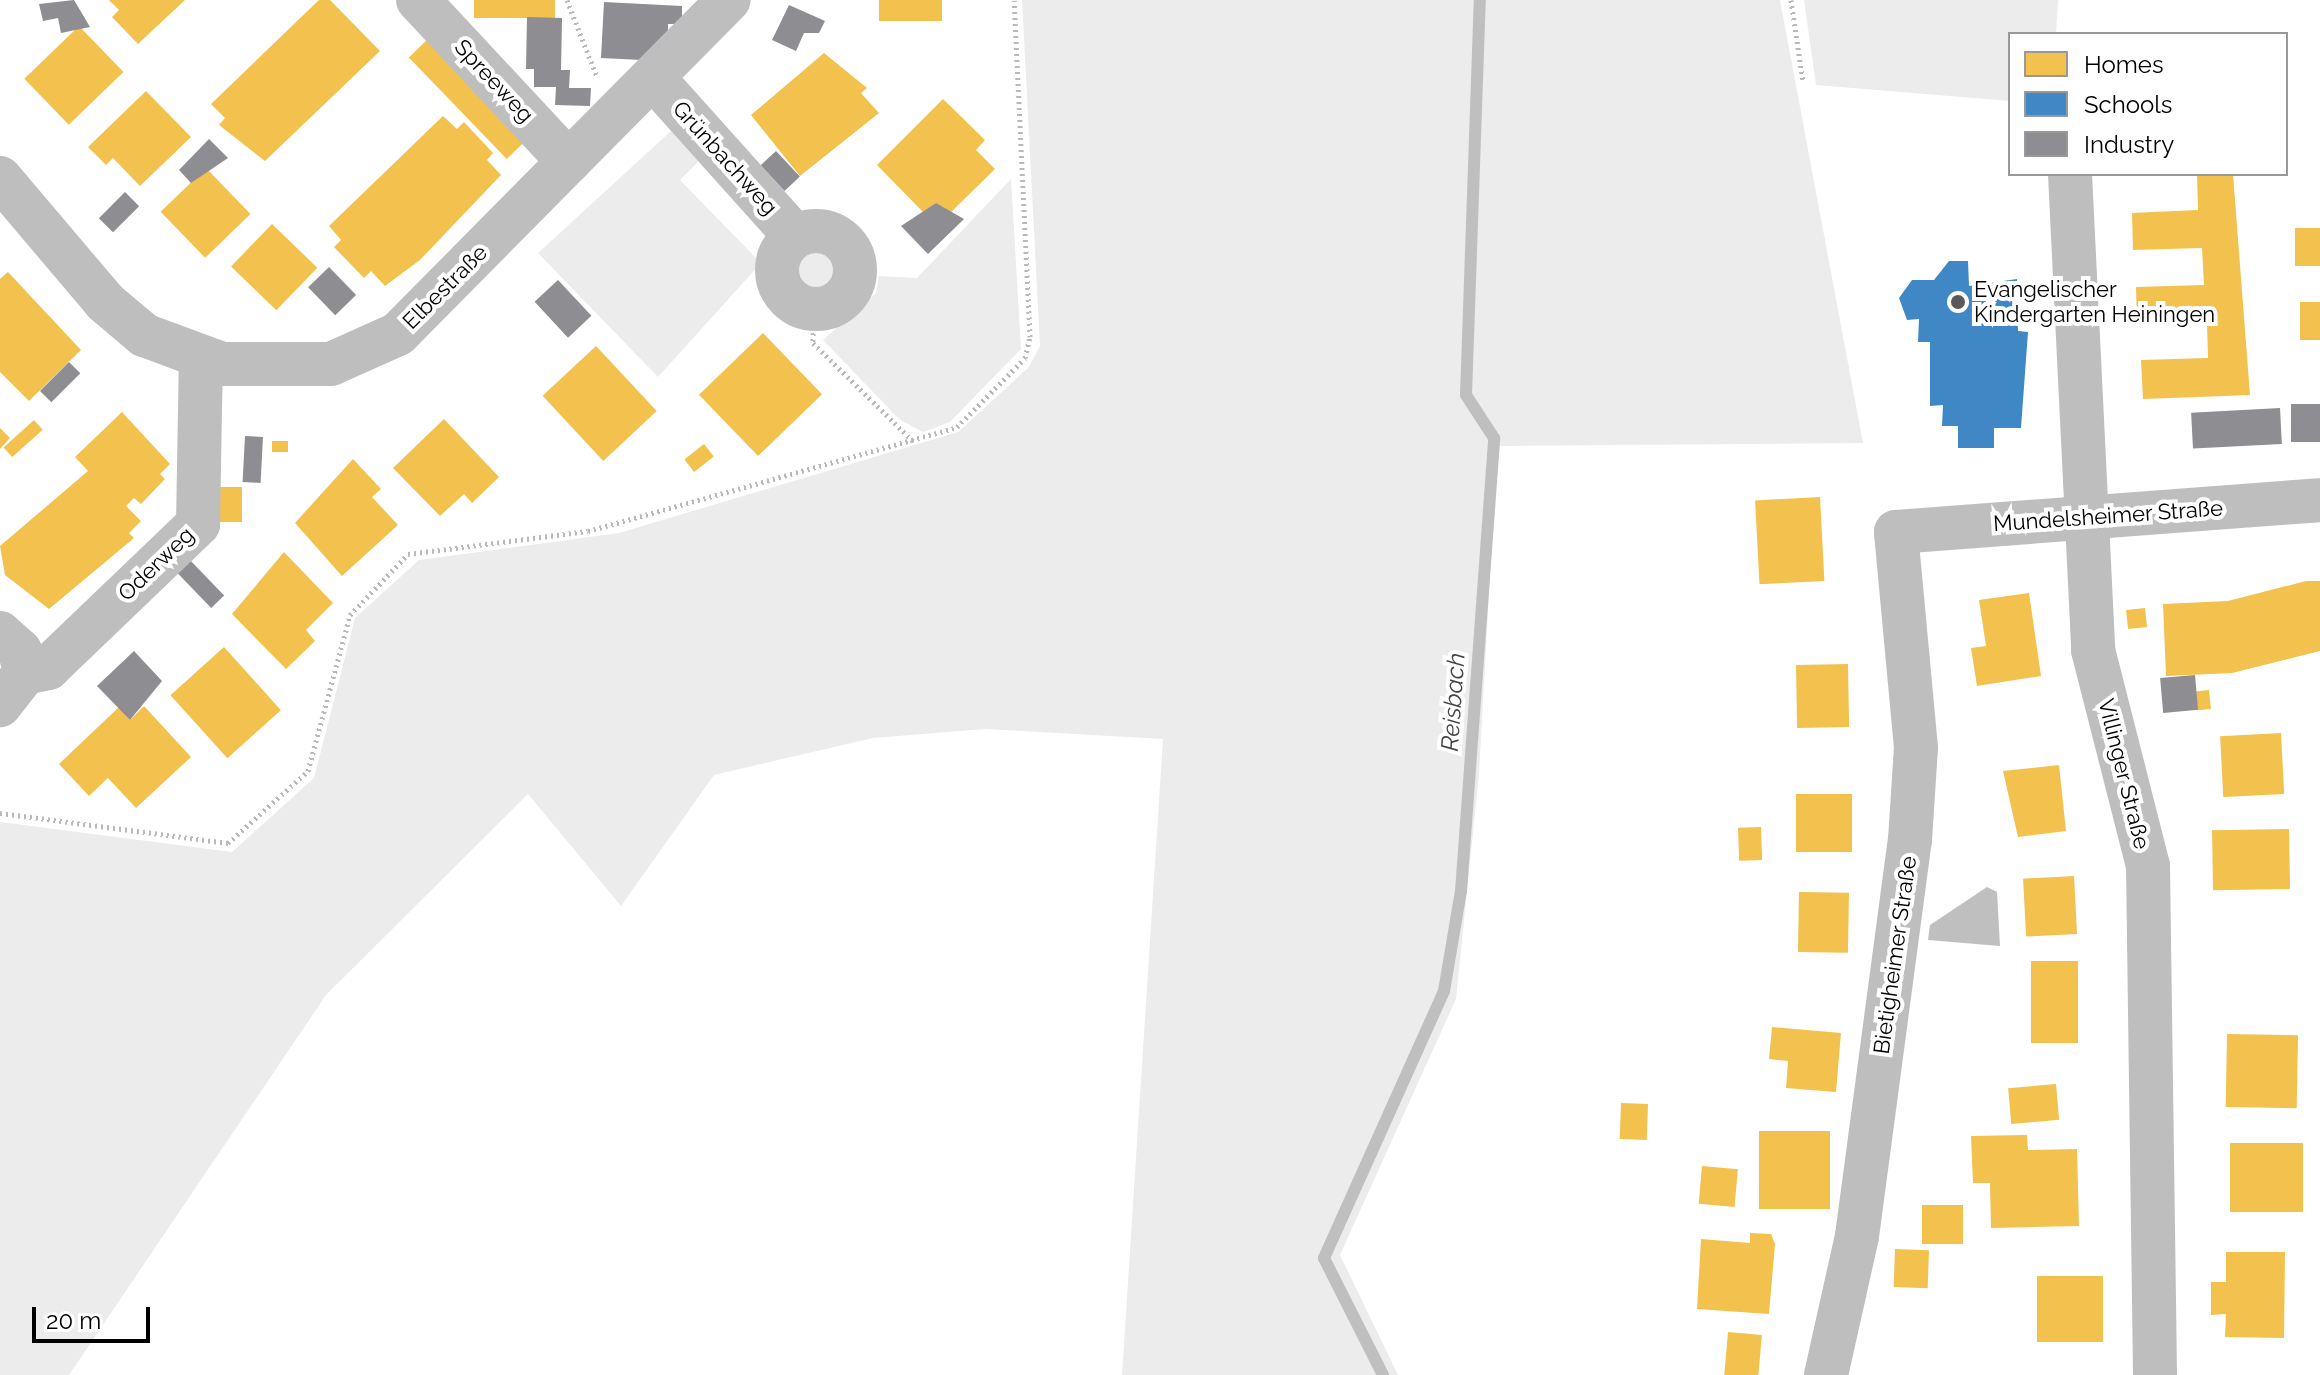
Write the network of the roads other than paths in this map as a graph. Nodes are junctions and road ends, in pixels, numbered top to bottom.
1 (418, 0) edge
2 (729, 0) edge
3 (655, 80) junction
4 (569, 162) junction
5 (2070, 176) edge
6 (1, 185) edge
7 (795, 236) junction
8 (201, 359) junction
9 (2320, 500) edge
10 (2087, 517) junction
11 (1896, 532) joint
12 (0, 633) edge
13 (12, 689) edge
14 (1826, 1375) edge
15 (2155, 1375) edge

1 - 4 street, Spreeweg
2 - 3 street, Elbestraße
3 - 4 street, Elbestraße
3 - 7 street, Grünbachweg
4 - 8 street, Elbestraße
5 - 10 street, Villinger Straße
6 - 8 street, Elbestraße
7 - 7 street
8 - 13 street, Oderweg
9 - 10 street, Mundelsheimer Straße
10 - 11 street, Mundelsheimer Straße
10 - 15 street, Villinger Straße
11 - 14 street, Bietigheimer Straße
12 - 13 street, Oderweg

